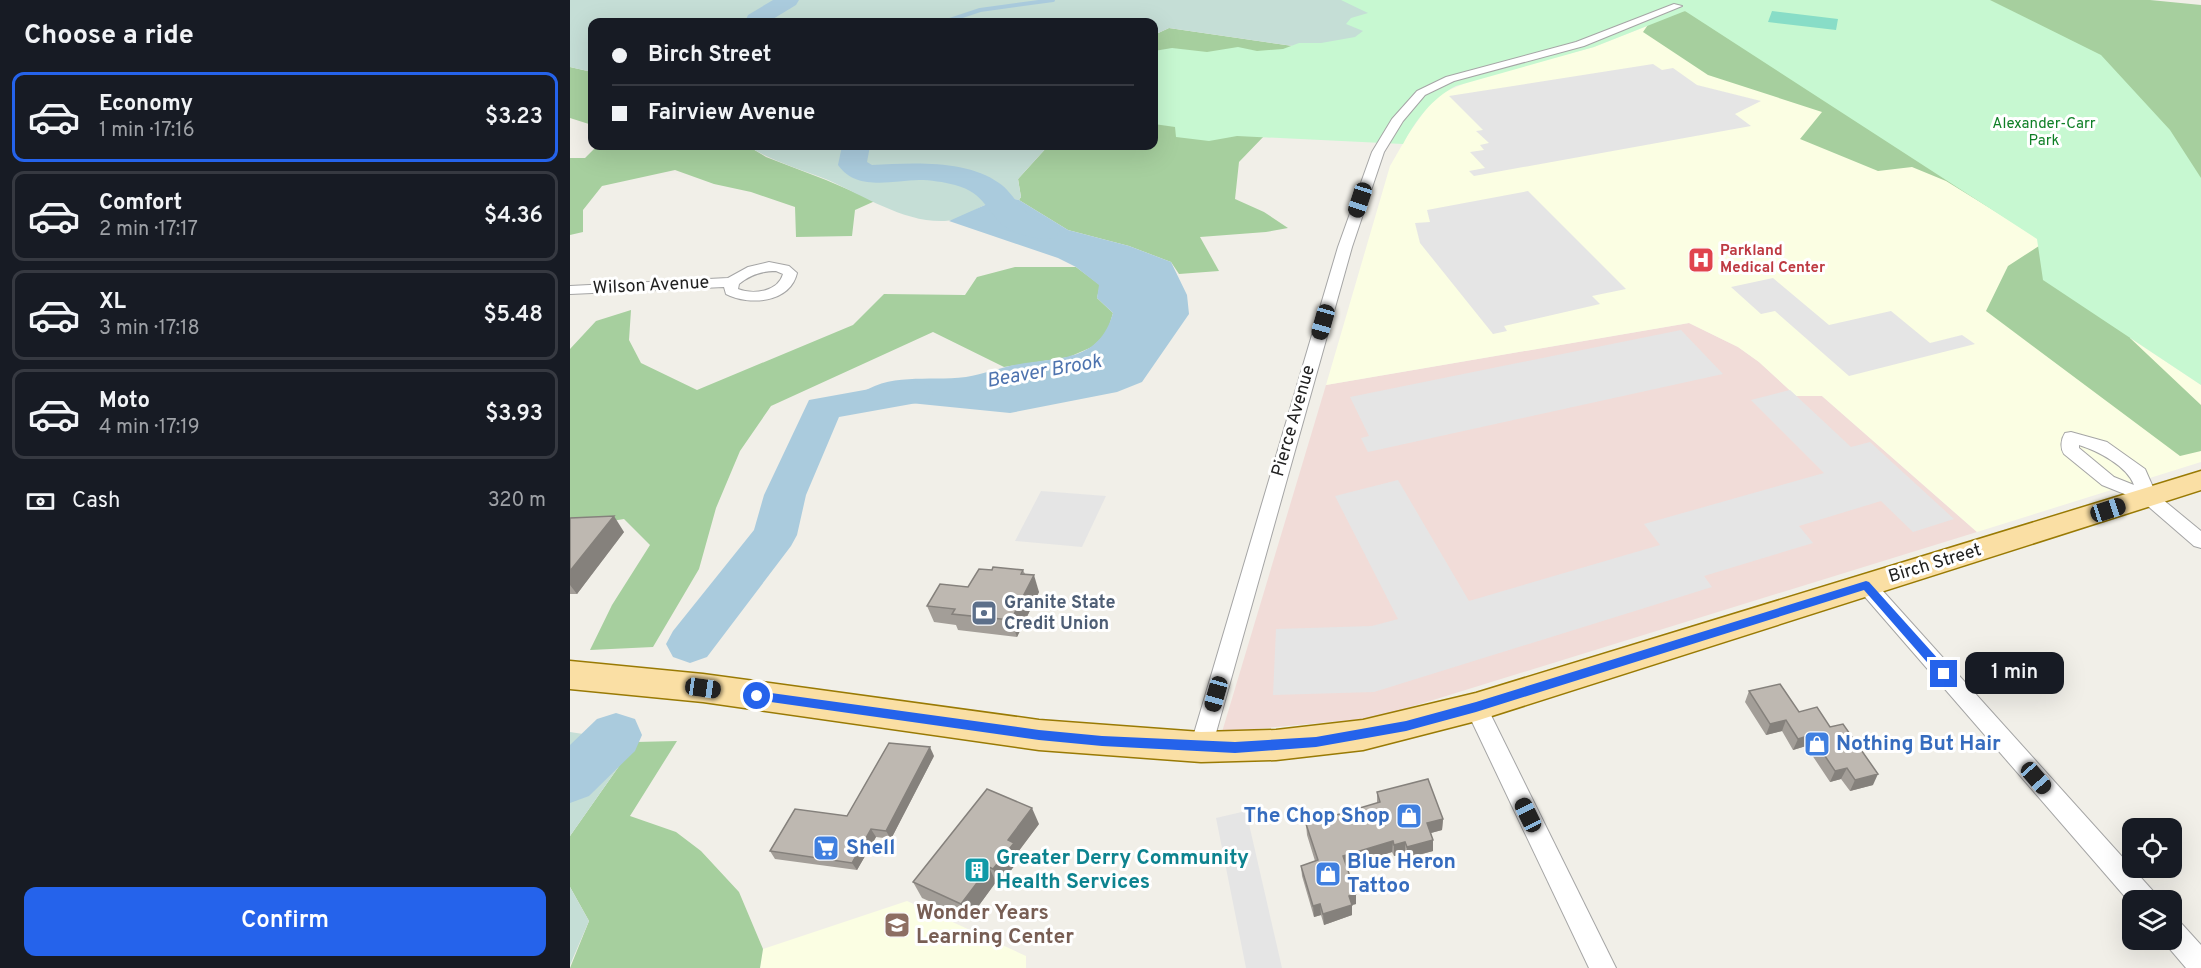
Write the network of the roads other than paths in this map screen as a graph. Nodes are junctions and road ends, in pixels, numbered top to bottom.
1 (1677, 6) dead end
2 (732, 282) dead end
3 (570, 290) edge
4 (2201, 480) edge
5 (2148, 497) junction
6 (2201, 541) edge
7 (1866, 585) junction
8 (570, 675) edge
9 (1476, 707) junction
10 (1201, 747) junction
11 (2135, 890) edge
12 (2182, 943) edge
13 (2201, 965) edge
14 (1602, 968) edge

1 - 10 street, Pierce Avenue
2 - 3 street, Wilson Avenue
4 - 5 main road, Birch Street
5 - 6 street
5 - 7 main road, Birch Street
7 - 9 main road, Birch Street
7 - 11 street
8 - 10 main road, Birch Street
9 - 10 main road, Birch Street
9 - 14 street
12 - 13 street

